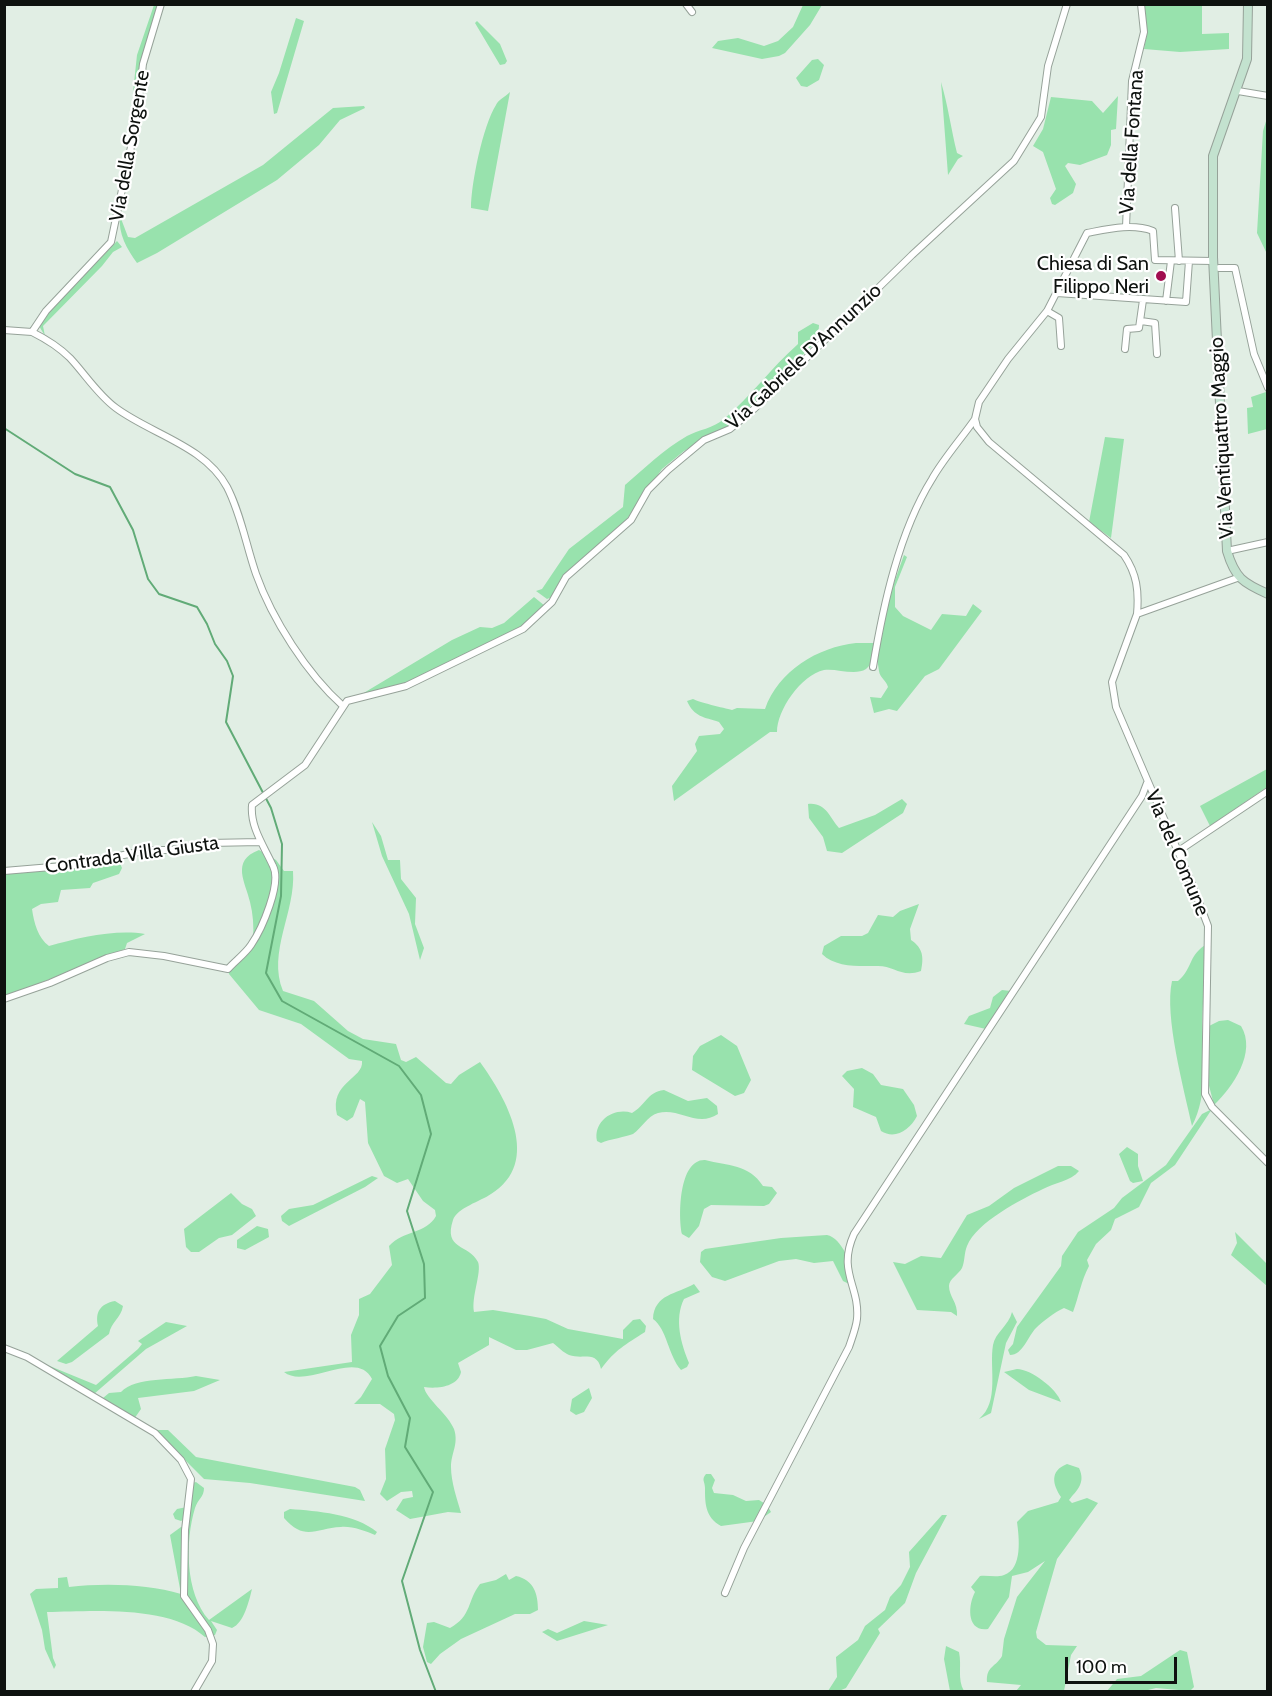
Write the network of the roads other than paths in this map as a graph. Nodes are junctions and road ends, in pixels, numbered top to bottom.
1 (161, 4) edge
2 (686, 4) edge
3 (1067, 4) edge
4 (1141, 4) edge
5 (1248, 4) edge
6 (692, 12) dead end
7 (1238, 91) junction
8 (1268, 96) edge
9 (1175, 208) dead end
10 (1126, 227) junction
11 (1171, 261) junction
12 (1179, 261) junction
13 (1189, 261) junction
14 (1216, 265) junction
15 (1057, 293) junction
16 (1143, 300) junction
17 (1166, 301) junction
18 (1047, 311) junction
19 (1141, 321) junction
20 (4, 330) edge
21 (32, 332) junction
22 (1061, 346) dead end
23 (1125, 349) dead end
24 (1157, 354) dead end
25 (1268, 388) edge
26 (975, 419) junction
27 (1268, 542) edge
28 (1227, 551) junction
29 (1240, 578) junction
30 (1268, 594) edge
31 (1137, 614) junction
32 (873, 667) dead end
33 (343, 706) junction
34 (1147, 783) junction
35 (1268, 791) edge
36 (260, 842) junction
37 (1177, 852) junction
38 (4, 871) edge
39 (4, 999) edge
40 (1268, 1163) edge
41 (4, 1348) edge
42 (724, 1593) dead end
43 (194, 1692) edge

1 - 21 street, Via della Sorgente
2 - 6 street
3 - 33 street, Via Gabriele D'Annunzio
4 - 10 street, Via della Fontana
5 - 7 street, Via Ventiquattro Maggio
7 - 8 street
7 - 14 street, Via Ventiquattro Maggio
9 - 12 street
10 - 11 street, Via della Fontana
10 - 15 street
11 - 12 street
11 - 17 street
12 - 13 street
13 - 14 street
13 - 17 street
14 - 25 street
14 - 28 street, Via Ventiquattro Maggio
15 - 16 street
15 - 18 street
16 - 17 street
16 - 19 street
18 - 22 street
18 - 26 street
19 - 23 street
19 - 24 street
20 - 21 street
21 - 33 street
26 - 31 street, Via del Comune
26 - 32 street
27 - 28 street
28 - 29 street, Via Ventiquattro Maggio
29 - 30 street
29 - 31 street
31 - 34 street, Via del Comune
33 - 36 street
34 - 37 street, Via del Comune
34 - 42 street
35 - 37 street
36 - 38 street, Contrada Villa Giusta
36 - 39 street
37 - 40 street, Via del Comune
41 - 43 street

